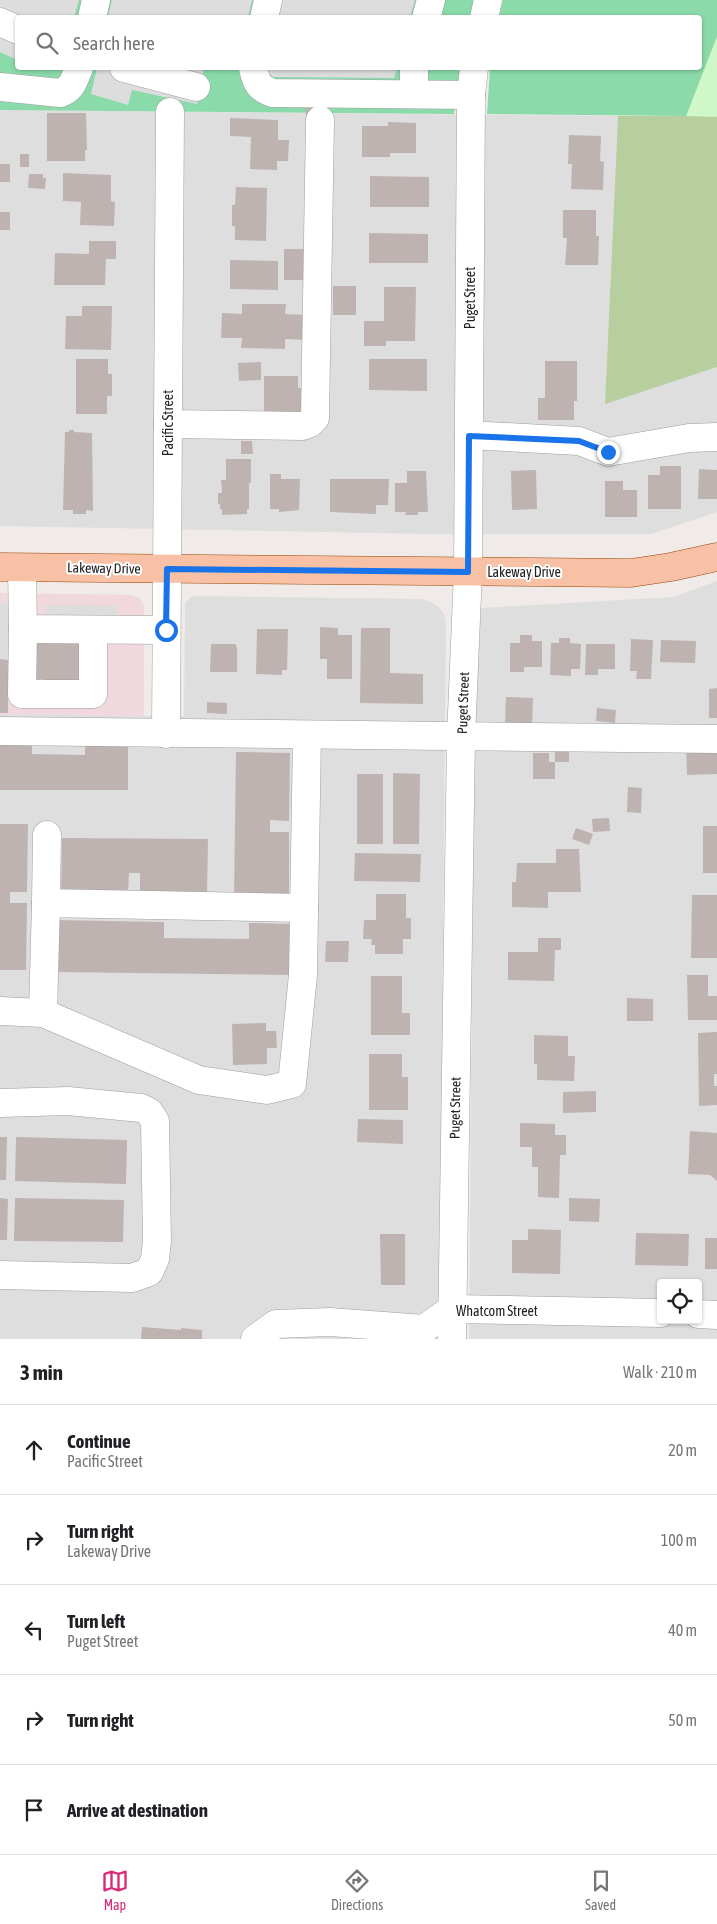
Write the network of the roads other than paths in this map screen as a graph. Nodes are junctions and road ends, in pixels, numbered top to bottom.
1 (96, 0) edge
2 (268, 0) edge
3 (431, 0) edge
4 (488, 0) edge
5 (93, 15) edge
6 (265, 15) edge
7 (427, 15) edge
8 (485, 15) edge
9 (0, 22) edge
10 (15, 29) edge
11 (78, 70) edge
12 (132, 70) edge
13 (254, 70) edge
14 (474, 70) edge
15 (414, 80) edge
16 (0, 87) edge
17 (196, 87) dead end
18 (471, 95) junction
19 (170, 112) dead end
20 (320, 120) dead end
21 (168, 424) junction
22 (469, 436) junction
23 (717, 437) edge
24 (717, 556) edge
25 (11, 567) edge
26 (167, 569) junction
27 (468, 572) junction
28 (22, 629) junction
29 (93, 630) junction
30 (166, 630) junction
31 (0, 731) edge
32 (166, 734) junction
33 (308, 736) junction
34 (461, 737) junction
35 (717, 739) edge
36 (47, 835) dead end
37 (46, 903) junction
38 (304, 908) junction
39 (0, 1011) edge
40 (44, 1013) junction
41 (0, 1103) edge
42 (0, 1275) edge
43 (452, 1309) junction
44 (657, 1313) edge
45 (702, 1314) edge
46 (717, 1314) edge
47 (254, 1339) edge
48 (452, 1339) edge

1 - 5 street
2 - 6 street
3 - 7 street
4 - 8 street
9 - 10 street
11 - 16 street
12 - 17 street
13 - 15 street
14 - 18 street, Puget Street
15 - 18 street
18 - 22 street, Puget Street
19 - 21 street, Pacific Street
20 - 21 street
21 - 26 street, Pacific Street
22 - 23 street
22 - 27 street, Puget Street
24 - 27 main road, Lakeway Drive
25 - 26 main road, Lakeway Drive
25 - 28 street
26 - 27 main road, Lakeway Drive
26 - 30 street, Pacific Street
27 - 34 street, Puget Street
28 - 29 street
28 - 29 street
29 - 30 street
30 - 32 street, Pacific Street
31 - 32 street
32 - 33 street
33 - 34 street
33 - 38 street
34 - 35 street
34 - 43 street, Puget Street
36 - 37 street
37 - 38 street
37 - 40 street
38 - 40 street
39 - 40 street
41 - 42 street
43 - 44 street, Whatcom Street
43 - 47 street, Whatcom Street
43 - 48 street, Puget Street
45 - 46 street

